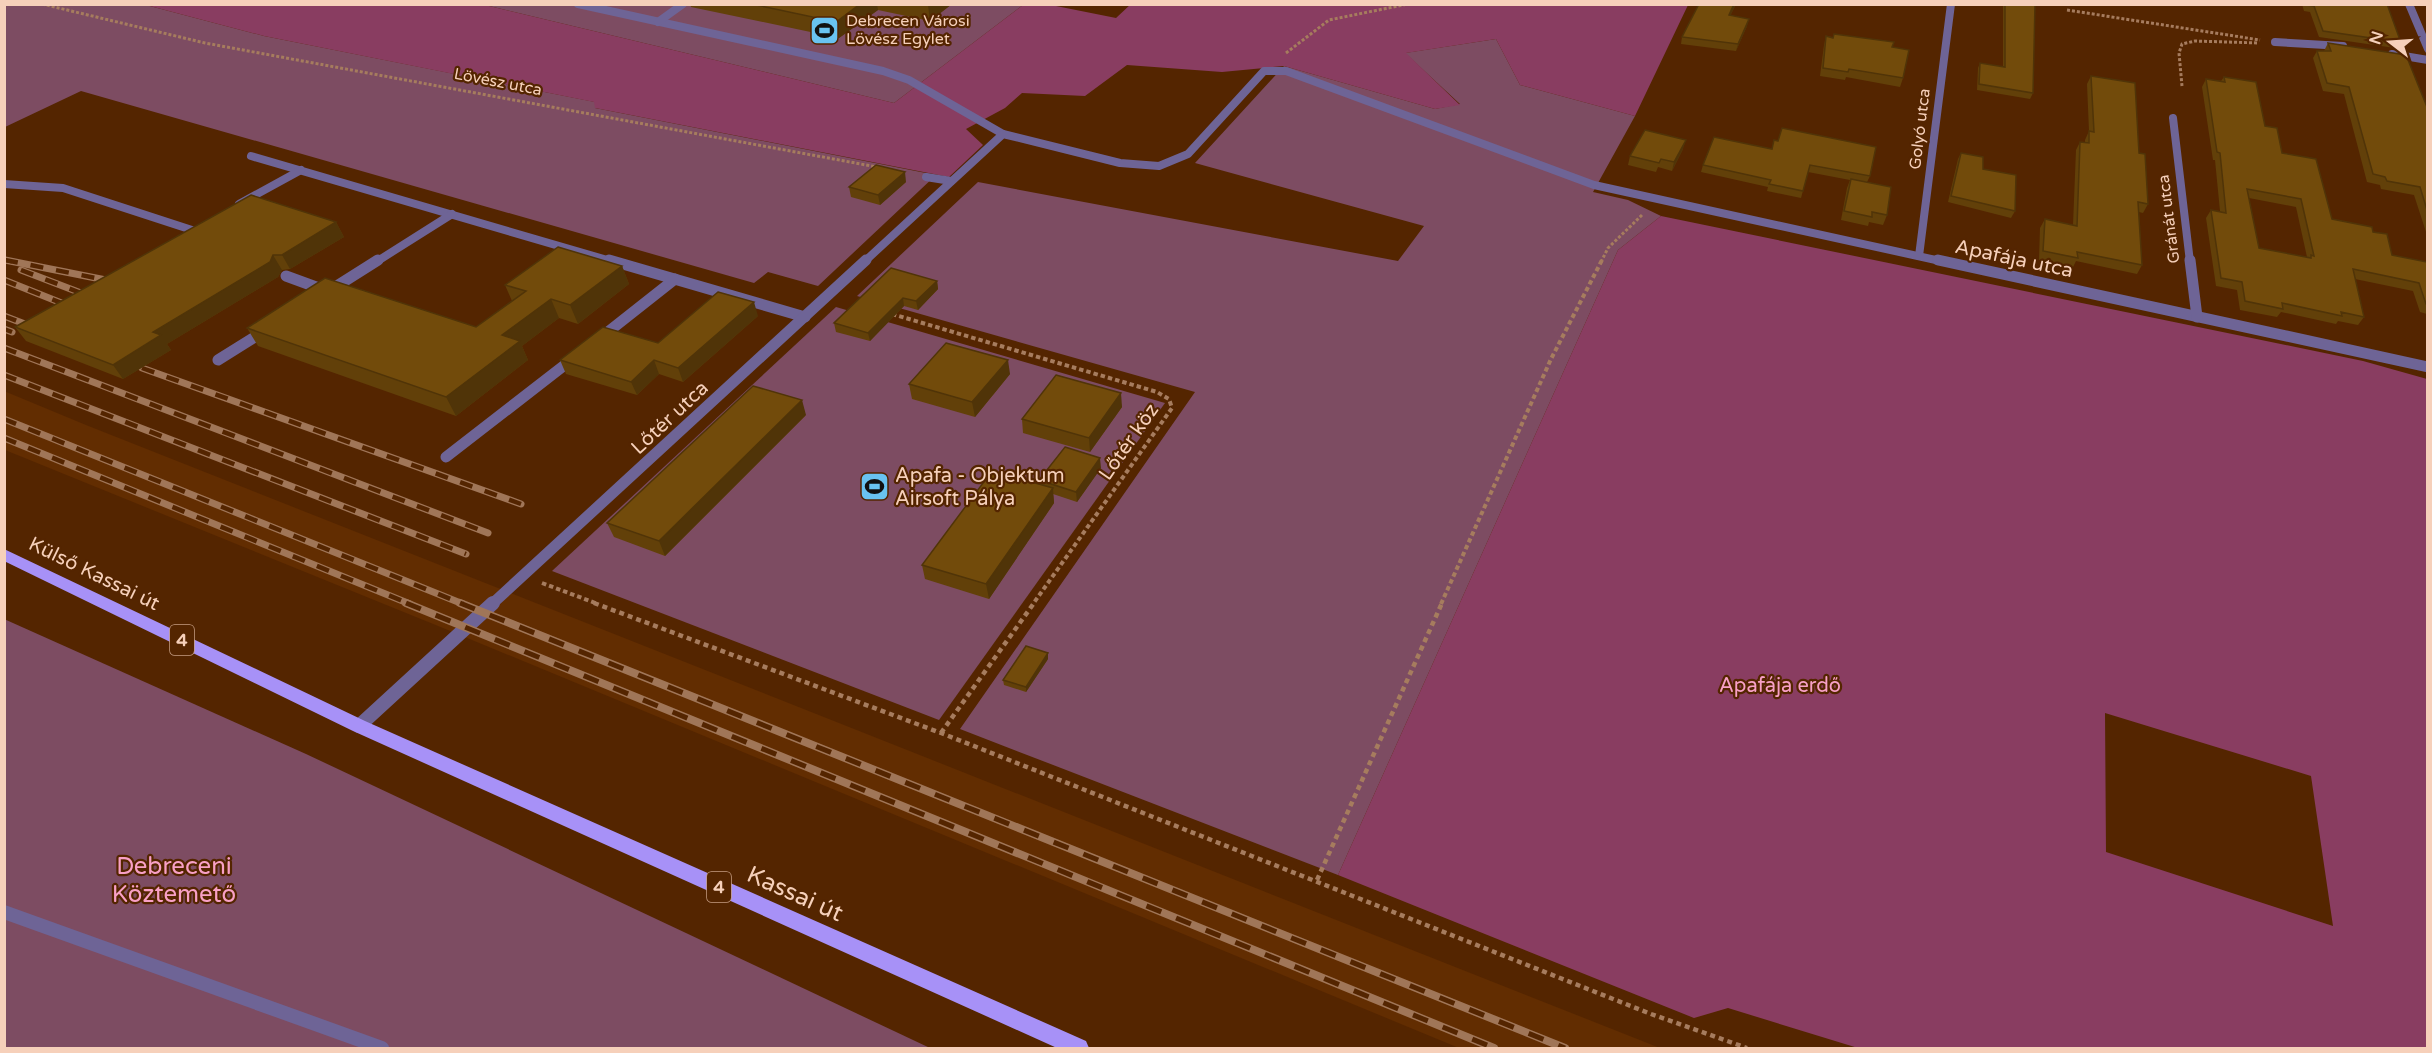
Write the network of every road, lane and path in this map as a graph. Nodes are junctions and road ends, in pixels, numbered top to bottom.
1 (42, 4) edge
2 (579, 4) edge
3 (683, 4) edge
4 (1408, 4) edge
5 (1951, 4) edge
6 (2409, 4) edge
7 (2067, 10) dead end
8 (658, 22) junction
9 (2275, 42) junction
10 (2352, 48) edge
11 (2427, 49) edge
12 (2384, 53) edge
13 (2427, 60) edge
14 (1263, 71) junction
15 (2182, 86) dead end
16 (2173, 118) dead end
17 (1003, 134) junction
18 (251, 156) dead end
19 (880, 168) edge
20 (301, 170) junction
21 (926, 177) dead end
22 (951, 182) junction
23 (4, 184) edge
24 (1657, 201) junction
25 (232, 208) edge
26 (452, 214) junction
27 (202, 225) edge
28 (192, 230) junction
29 (183, 235) edge
30 (1919, 256) junction
31 (286, 276) dead end
32 (675, 279) junction
33 (328, 292) junction
34 (318, 298) edge
35 (885, 312) edge
36 (805, 317) junction
37 (2197, 317) junction
38 (278, 322) edge
39 (218, 360) dead end
40 (2427, 368) edge
41 (446, 457) dead end
42 (4, 554) edge
43 (524, 576) junction
44 (359, 726) junction
45 (941, 733) junction
46 (1317, 880) junction
47 (4, 912) edge
48 (382, 1048) edge
49 (1080, 1048) edge
50 (1747, 1048) edge

1 - 19 path, Lövész utca
2 - 8 street
3 - 8 street
4 - 14 path
5 - 30 street, Golyó utca
6 - 11 street
7 - 9 path
8 - 17 street
9 - 10 street
9 - 15 path
12 - 13 street
14 - 17 street
14 - 24 street, Apafája utca
16 - 37 street, Gránát utca
17 - 22 street, Lőtér utca
18 - 20 street
20 - 25 street
20 - 26 street
21 - 22 street
22 - 36 street, Lőtér utca
23 - 28 street
24 - 30 street, Apafája utca
24 - 46 path
26 - 32 street
26 - 33 street
27 - 28 street
28 - 29 street
30 - 37 street, Apafája utca
31 - 33 street
32 - 36 street
32 - 41 street
33 - 34 street
35 - 45 path, Lőtér köz
36 - 43 street, Lőtér utca
37 - 40 street, Apafája utca
38 - 39 street
42 - 44 main road, Külső Kassai út / 4
43 - 44 street, Lőtér utca
43 - 45 path
44 - 49 main road, Kassai út / 4
45 - 46 path
46 - 50 path
47 - 48 street

